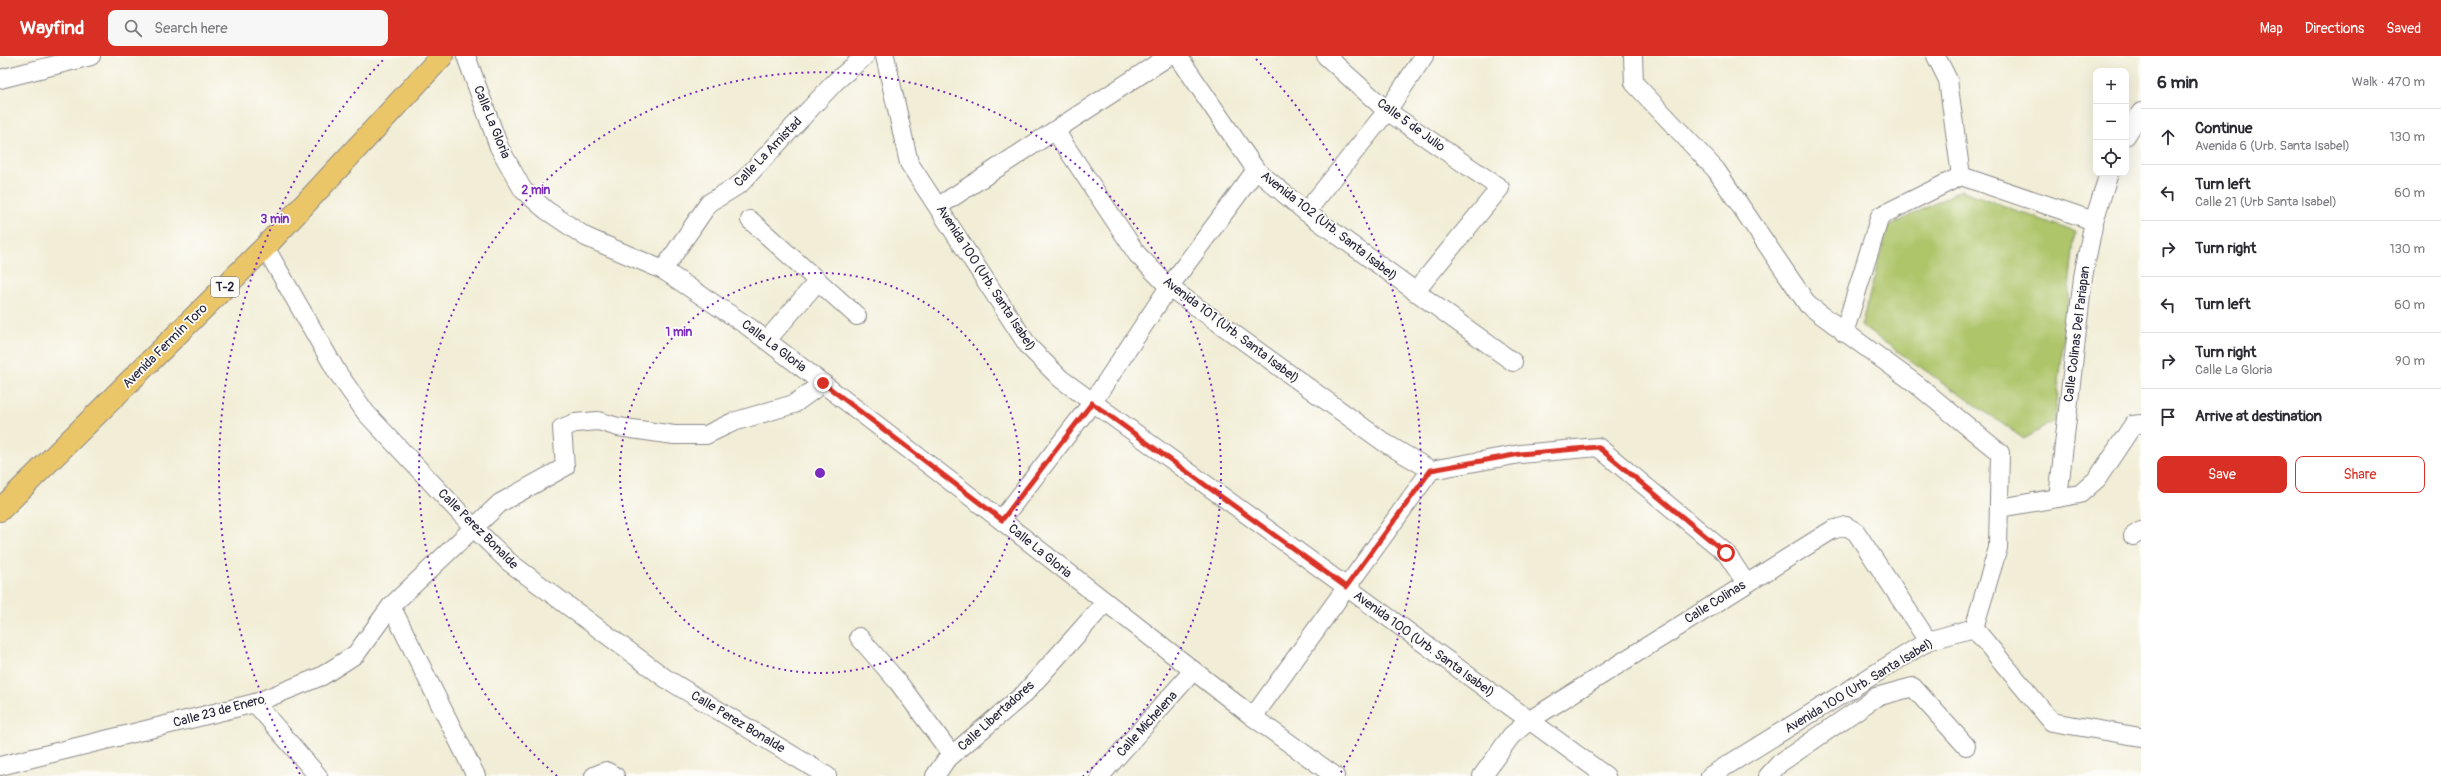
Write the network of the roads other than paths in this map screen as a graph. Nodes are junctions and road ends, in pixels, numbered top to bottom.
1 (92, 56) edge
2 (442, 56) edge
3 (466, 56) edge
4 (865, 56) edge
5 (885, 56) edge
6 (1169, 56) edge
7 (1178, 56) edge
8 (1326, 56) edge
9 (1424, 56) edge
10 (1633, 56) edge
11 (1936, 56) edge
12 (0, 79) edge
13 (1387, 111) junction
14 (2141, 112) edge
15 (2129, 131) edge
16 (1056, 132) junction
17 (1256, 170) junction
18 (1961, 176) junction
19 (2108, 176) edge
20 (939, 206) junction
21 (1306, 212) junction
22 (750, 220) dead end
23 (2094, 221) junction
24 (265, 247) junction
25 (663, 270) junction
26 (818, 281) junction
27 (1169, 287) junction
28 (1415, 292) junction
29 (856, 316) dead end
30 (1844, 333) junction
31 (767, 340) junction
32 (1513, 362) dead end
33 (823, 383) junction
34 (1092, 403) junction
35 (2141, 424) edge
36 (1431, 470) junction
37 (2058, 498) junction
38 (2000, 508) junction
39 (0, 510) edge
40 (1002, 520) junction
41 (475, 529) junction
42 (1746, 582) junction
43 (1346, 587) junction
44 (1105, 603) junction
45 (391, 606) junction
46 (1974, 628) junction
47 (859, 637) dead end
48 (1928, 641) junction
49 (1193, 671) junction
50 (255, 703) junction
51 (1253, 717) junction
52 (1530, 720) junction
53 (2141, 737) edge
54 (1966, 746) dead end
55 (952, 755) junction
56 (0, 766) edge
57 (318, 776) edge
58 (476, 776) edge
59 (594, 776) edge
60 (615, 776) edge
61 (827, 776) edge
62 (934, 776) edge
63 (1100, 776) edge
64 (1335, 776) edge
65 (1482, 776) edge
66 (1606, 776) edge
67 (1710, 776) edge
68 (1768, 776) edge

1 - 12 street
2 - 24 highway, Avenida Fermín Toro / T-2
3 - 25 street, Calle La Gloria
4 - 25 street, Calle La Amistad
5 - 20 street, Avenida 100 (Urb. Santa Isabel)
6 - 16 street
7 - 17 street, Avenida 102 (Urb. Santa Isabel)
8 - 13 street, Calle 5 de Julio
9 - 13 street
10 - 30 street
11 - 18 street
13 - 21 street
13 - 28 street, Calle 5 de Julio
14 - 15 street
16 - 20 street
16 - 27 street, Avenida 101 (Urb. Santa Isabel)
17 - 21 street, Avenida 102 (Urb. Santa Isabel)
17 - 27 street
18 - 23 street
18 - 30 street
19 - 23 street, Calle Colinas Del Pariapan
20 - 34 street, Avenida 100 (Urb. Santa Isabel)
21 - 28 street, Avenida 102 (Urb. Santa Isabel)
22 - 26 street
23 - 37 street, Calle Colinas Del Pariapan
24 - 39 highway, Avenida Fermín Toro / T-2
24 - 41 street, Calle Perez Bonalde
25 - 31 street, Calle La Gloria
26 - 29 street
26 - 31 street
27 - 34 street
27 - 36 street, Avenida 101 (Urb. Santa Isabel)
28 - 32 street, Avenida 102 (Urb. Santa Isabel)
30 - 38 street
31 - 33 street, Calle La Gloria
33 - 40 street, Calle La Gloria
33 - 41 street, Calle 23 de Enero
34 - 40 street
34 - 43 street, Avenida 100 (Urb. Santa Isabel)
35 - 37 street
36 - 42 street
36 - 43 street
37 - 38 street
38 - 46 street
40 - 44 street, Calle La Gloria
41 - 45 street, Calle 23 de Enero
41 - 61 street, Calle Perez Bonalde
42 - 48 street, Calle Colinas
42 - 52 street, Calle Colinas
43 - 51 street
43 - 52 street, Avenida 100 (Urb. Santa Isabel)
44 - 49 street, Calle La Gloria
44 - 55 street, Calle Libertadores
45 - 50 street, Calle 23 de Enero
45 - 58 street
46 - 48 street, Avenida 100 (Urb. Santa Isabel)
46 - 53 street
47 - 55 street
48 - 67 street, Avenida 100 (Urb. Santa Isabel)
49 - 51 street, Calle La Gloria
49 - 63 street, Calle Michelena
50 - 56 street, Calle 23 de Enero
50 - 57 street
51 - 64 street, Calle La Gloria
52 - 65 street, Calle Colinas
52 - 66 street, Avenida 100 (Urb. Santa Isabel)
54 - 68 street
55 - 62 street, Calle Libertadores
59 - 60 street

